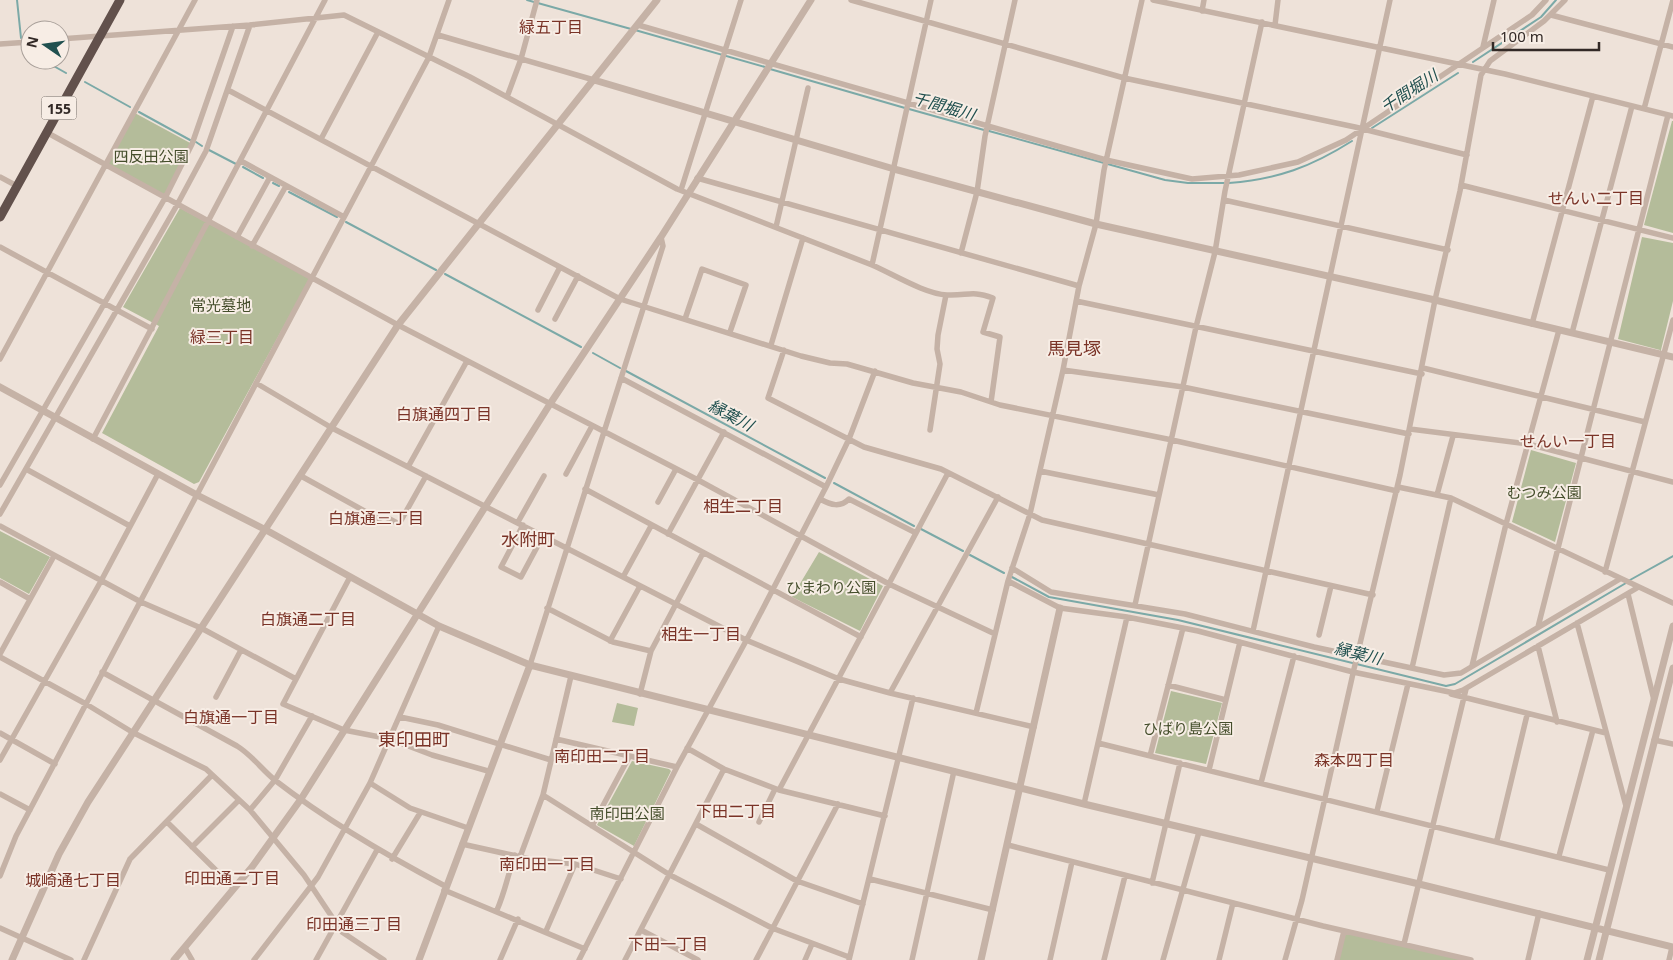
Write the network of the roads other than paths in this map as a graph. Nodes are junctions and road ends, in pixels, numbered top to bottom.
1 (120, 0) edge
2 (195, 0) edge
3 (325, 0) edge
4 (449, 0) edge
5 (537, 0) edge
6 (657, 0) edge
7 (741, 0) edge
8 (811, 0) edge
9 (851, 0) edge
10 (931, 0) edge
11 (1015, 0) edge
12 (1142, 0) edge
13 (1154, 0) edge
14 (1204, 0) edge
15 (1278, 0) edge
16 (1390, 0) edge
17 (1494, 0) edge
18 (1546, 0) edge
19 (1565, 0) edge
20 (1673, 0) edge
21 (1202, 11) junction
22 (1551, 15) junction
23 (317, 17) junction
24 (926, 22) junction
25 (1262, 22) junction
26 (250, 25) junction
27 (1275, 25) junction
28 (233, 26) junction
29 (636, 28) junction
30 (178, 31) junction
31 (378, 32) junction
32 (438, 35) junction
33 (99, 36) junction
34 (70, 39) edge
35 (20, 43) edge
36 (0, 44) edge
37 (1006, 44) junction
38 (1662, 44) junction
39 (1483, 47) junction
40 (1673, 47) edge
41 (1379, 48) junction
42 (725, 54) junction
43 (429, 57) junction
44 (521, 59) junction
45 (1456, 65) junction
46 (769, 66) junction
47 (1484, 70) junction
48 (1124, 78) junction
49 (594, 80) junction
50 (808, 88) dead end
51 (228, 90) junction
52 (1593, 96) junction
53 (507, 97) junction
54 (1244, 103) junction
55 (1632, 106) junction
56 (907, 107) junction
57 (1644, 109) junction
58 (265, 111) junction
59 (705, 113) junction
60 (1671, 116) edge
61 (733, 121) junction
62 (559, 124) junction
63 (987, 127) junction
64 (1361, 129) junction
65 (46, 132) junction
66 (321, 138) junction
67 (795, 139) junction
68 (1467, 155) junction
69 (1106, 161) junction
70 (241, 162) junction
71 (106, 164) junction
72 (371, 165) junction
73 (894, 169) junction
74 (0, 177) edge
75 (270, 177) junction
76 (697, 178) junction
77 (1228, 178) junction
78 (1461, 185) junction
79 (17, 186) junction
80 (286, 186) junction
81 (684, 192) junction
82 (977, 192) junction
83 (165, 198) junction
84 (1224, 200) junction
85 (782, 201) junction
86 (177, 205) junction
87 (1562, 210) junction
88 (344, 216) junction
89 (0, 217) edge
90 (1600, 220) junction
91 (209, 222) junction
92 (480, 223) junction
93 (1096, 224) junction
94 (1342, 225) junction
95 (776, 227) junction
96 (881, 229) junction
97 (1638, 230) junction
98 (661, 237) junction
99 (237, 238) junction
100 (803, 238) junction
101 (1673, 238) edge
102 (252, 246) junction
103 (0, 247) edge
104 (1448, 250) junction
105 (1215, 252) junction
106 (961, 253) junction
107 (872, 265) junction
108 (560, 267) junction
109 (46, 273) junction
110 (578, 276) junction
111 (311, 277) junction
112 (1330, 277) junction
113 (1079, 286) junction
114 (946, 295) junction
115 (620, 299) junction
116 (1435, 300) junction
117 (1076, 301) junction
118 (104, 303) junction
119 (643, 308) junction
120 (117, 310) junction
121 (538, 310) dead end
122 (685, 319) junction
123 (555, 320) dead end
124 (1673, 320) edge
125 (1532, 324) junction
126 (398, 326) junction
127 (1196, 327) junction
128 (152, 329) junction
129 (1559, 330) junction
130 (730, 332) junction
131 (1572, 333) junction
132 (1612, 343) junction
133 (771, 345) junction
134 (784, 350) junction
135 (1315, 353) junction
136 (1664, 356) junction
137 (1673, 358) edge
138 (0, 359) edge
139 (466, 361) junction
140 (1063, 370) junction
141 (875, 371) junction
142 (1422, 371) junction
143 (621, 378) junction
144 (256, 383) junction
145 (0, 387) edge
146 (1183, 387) junction
147 (937, 388) junction
148 (1540, 397) junction
149 (991, 402) junction
150 (550, 404) junction
151 (1593, 409) junction
152 (42, 410) junction
153 (1301, 414) junction
154 (1052, 416) junction
155 (55, 418) junction
156 (1645, 422) junction
157 (592, 426) junction
158 (332, 428) junction
159 (930, 430) dead end
160 (603, 432) junction
161 (724, 432) junction
162 (1410, 432) junction
163 (1453, 436) junction
164 (93, 439) junction
165 (849, 439) junction
166 (1172, 440) junction
167 (1528, 444) junction
168 (1580, 459) junction
169 (408, 466) junction
170 (1290, 467) junction
171 (26, 469) junction
172 (676, 469) junction
173 (1040, 470) junction
174 (1632, 472) junction
175 (948, 473) junction
176 (158, 474) junction
177 (566, 474) dead end
178 (301, 476) junction
179 (426, 476) junction
180 (544, 476) dead end
181 (698, 480) junction
182 (1673, 480) edge
183 (0, 485) edge
184 (826, 487) junction
185 (585, 489) junction
186 (1397, 489) junction
187 (1159, 495) junction
188 (1437, 495) junction
189 (197, 496) junction
190 (998, 497) junction
191 (1451, 498) junction
192 (820, 499) junction
193 (658, 502) dead end
194 (486, 506) junction
195 (0, 514) edge
196 (1030, 514) junction
197 (521, 524) junction
198 (1506, 524) junction
199 (0, 526) edge
200 (130, 526) junction
201 (651, 526) junction
202 (266, 530) junction
203 (916, 533) junction
204 (668, 534) junction
205 (544, 536) junction
206 (800, 536) junction
207 (1149, 546) junction
208 (566, 548) junction
209 (1557, 548) junction
210 (703, 553) junction
211 (54, 556) junction
212 (1012, 568) junction
213 (1267, 572) junction
214 (1605, 572) junction
215 (350, 577) junction
216 (623, 577) junction
217 (1621, 580) junction
218 (101, 581) junction
219 (1008, 581) junction
220 (0, 582) edge
221 (889, 584) junction
222 (640, 586) junction
223 (1331, 586) junction
224 (1636, 587) junction
225 (772, 590) junction
226 (1628, 594) junction
227 (1373, 595) junction
228 (30, 599) junction
229 (141, 602) junction
230 (676, 604) junction
231 (1673, 604) edge
232 (1135, 605) junction
233 (938, 606) junction
234 (547, 608) junction
235 (1060, 608) junction
236 (418, 614) junction
237 (1127, 617) junction
238 (1577, 623) junction
239 (438, 626) junction
240 (1673, 626) edge
241 (1538, 627) junction
242 (201, 628) junction
243 (1183, 628) junction
244 (1253, 631) junction
245 (995, 634) junction
246 (1319, 635) dead end
247 (861, 637) junction
248 (746, 640) junction
249 (610, 641) junction
250 (1240, 642) junction
251 (1538, 646) junction
252 (241, 650) junction
253 (651, 651) junction
254 (0, 656) edge
255 (1294, 656) junction
256 (1357, 657) junction
257 (530, 665) junction
258 (1472, 666) junction
259 (1412, 668) junction
260 (1673, 668) edge
261 (1353, 670) junction
262 (102, 672) junction
263 (572, 676) junction
264 (296, 679) junction
265 (839, 679) junction
266 (45, 681) junction
267 (1408, 684) junction
268 (1168, 685) junction
269 (1466, 689) junction
270 (1444, 692) junction
271 (890, 693) junction
272 (640, 694) junction
273 (216, 697) dead end
274 (913, 698) junction
275 (1464, 698) junction
276 (153, 700) junction
277 (1226, 700) junction
278 (1654, 700) junction
279 (86, 704) junction
280 (708, 711) junction
281 (976, 713) junction
282 (1527, 715) junction
283 (312, 716) junction
284 (400, 717) junction
285 (1557, 722) junction
286 (1034, 726) junction
287 (344, 730) junction
288 (1593, 730) junction
289 (132, 732) junction
290 (1606, 732) junction
291 (0, 733) edge
292 (809, 735) junction
293 (12, 739) junction
294 (390, 739) junction
295 (556, 739) junction
296 (1654, 740) junction
297 (1098, 743) junction
298 (499, 744) junction
299 (1673, 744) edge
300 (687, 748) junction
301 (1150, 756) junction
302 (629, 757) junction
303 (898, 757) junction
304 (0, 760) edge
305 (551, 760) junction
306 (1180, 763) junction
307 (55, 764) junction
308 (677, 768) junction
309 (724, 769) junction
310 (1209, 770) junction
311 (488, 771) junction
312 (954, 771) junction
313 (212, 775) junction
314 (275, 780) junction
315 (370, 783) junction
316 (1261, 783) junction
317 (1021, 787) junction
318 (777, 790) junction
319 (0, 794) edge
320 (543, 795) junction
321 (1326, 798) junction
322 (300, 799) junction
323 (239, 800) junction
324 (838, 804) junction
325 (1084, 804) junction
326 (1626, 806) junction
327 (30, 810) junction
328 (250, 810) junction
329 (1377, 811) junction
330 (420, 813) junction
331 (885, 816) junction
332 (167, 822) junction
333 (759, 822) dead end
334 (696, 824) junction
335 (1166, 824) junction
336 (1433, 825) junction
337 (592, 826) junction
338 (468, 828) junction
339 (343, 829) junction
340 (1199, 832) junction
341 (272, 840) junction
342 (1497, 840) junction
343 (462, 844) junction
344 (1008, 845) junction
345 (192, 847) junction
346 (377, 850) junction
347 (635, 852) junction
348 (517, 856) junction
349 (1559, 856) junction
350 (1312, 858) junction
351 (392, 859) junction
352 (1072, 862) junction
353 (575, 864) junction
354 (1609, 870) junction
355 (670, 875) junction
356 (0, 876) edge
357 (1125, 876) junction
358 (870, 878) junction
359 (621, 879) junction
360 (797, 881) junction
361 (1152, 883) junction
362 (1419, 884) junction
363 (310, 886) junction
364 (234, 888) junction
365 (445, 888) junction
366 (1181, 890) junction
367 (927, 894) junction
368 (1233, 903) junction
369 (863, 904) junction
370 (497, 910) junction
371 (994, 910) junction
372 (1539, 913) junction
373 (518, 919) junction
374 (1296, 919) junction
375 (336, 922) junction
376 (1595, 927) junction
377 (0, 928) edge
378 (772, 928) junction
379 (641, 930) junction
380 (1607, 930) junction
381 (546, 931) junction
382 (1344, 931) junction
383 (22, 938) junction
384 (812, 944) junction
385 (1404, 944) junction
386 (1672, 947) edge
387 (184, 948) junction
388 (585, 949) junction
389 (694, 959) edge
390 (849, 959) edge
391 (12, 960) edge
392 (71, 960) edge
393 (84, 960) edge
394 (174, 960) edge
395 (192, 960) edge
396 (254, 960) edge
397 (316, 960) edge
398 (384, 960) edge
399 (419, 960) edge
400 (500, 960) edge
401 (579, 960) edge
402 (625, 960) edge
403 (756, 960) edge
404 (805, 960) edge
405 (912, 960) edge
406 (981, 960) edge
407 (1050, 960) edge
408 (1104, 960) edge
409 (1163, 960) edge
410 (1219, 960) edge
411 (1285, 960) edge
412 (1336, 960) edge
413 (1471, 960) edge
414 (1528, 960) edge
415 (1587, 960) edge
416 (1599, 960) edge
417 (1669, 960) edge

1 - 33 highway, 155
2 - 30 street
3 - 23 street
4 - 32 street
5 - 44 street
6 - 29 street
7 - 42 street
8 - 46 street
9 - 24 street
10 - 24 street
11 - 37 street
12 - 48 street
13 - 21 street
14 - 21 street
15 - 27 street
16 - 41 street
17 - 39 street
18 - 39 street
19 - 22 street
20 - 38 street
21 - 25 street
22 - 38 street
22 - 47 street
23 - 26 street
23 - 31 street
23 - 58 street
24 - 37 street
24 - 56 street
25 - 27 street
25 - 54 street
26 - 28 street
26 - 51 street
27 - 41 street
28 - 30 street
28 - 83 street
29 - 42 street
29 - 49 street
30 - 33 street
30 - 71 street
31 - 43 street
31 - 66 street
32 - 43 street
32 - 44 street
33 - 34 street
33 - 65 highway, 155
35 - 36 street
37 - 48 street
37 - 63 street
38 - 40 street
38 - 57 street
39 - 45 street
41 - 45 street
41 - 64 street
42 - 46 street
42 - 59 street
43 - 53 street
43 - 72 street
44 - 49 street
44 - 53 street
45 - 47 street
45 - 64 street
46 - 56 street
46 - 61 street
47 - 52 street
47 - 68 street
48 - 54 street
48 - 69 street
49 - 59 street
49 - 62 street
50 - 67 street
51 - 58 street
51 - 86 street
52 - 55 street
52 - 87 street
53 - 62 street
54 - 64 street
54 - 77 street
55 - 57 street
55 - 90 street
56 - 63 street
56 - 73 street
57 - 60 street
58 - 66 street
58 - 70 street
59 - 61 street
59 - 81 street
60 - 97 street
61 - 67 street
61 - 76 street
62 - 81 street
62 - 92 street
63 - 69 street
63 - 82 street
64 - 68 street
64 - 77 street
64 - 94 street
65 - 71 street
65 - 79 highway, 155
66 - 72 street
67 - 73 street
67 - 85 street
68 - 78 street
69 - 77 street
69 - 93 street
70 - 75 street
70 - 91 street
71 - 83 street
71 - 109 street
72 - 88 street
72 - 92 street
73 - 82 street
73 - 96 street
74 - 79 street
75 - 80 street
75 - 99 street
76 - 81 street
76 - 85 street
77 - 84 street
78 - 87 street
78 - 104 street
79 - 89 highway, 155
80 - 88 street
80 - 102 street
81 - 95 street
81 - 98 street
82 - 93 street
82 - 106 street
83 - 86 street
83 - 118 street
84 - 94 street
84 - 105 street
85 - 95 street
85 - 96 street
86 - 91 street
86 - 120 street
87 - 90 street
87 - 125 street
88 - 111 street
90 - 97 street
90 - 131 street
91 - 99 street
91 - 128 street
92 - 108 street
92 - 126 street
93 - 105 street
93 - 113 street
94 - 104 street
94 - 112 street
95 - 100 street
96 - 106 street
96 - 107 street
97 - 101 street
97 - 132 street
98 - 115 street
98 - 119 street
99 - 102 street
100 - 107 street
100 - 133 street
102 - 111 street
103 - 109 street
104 - 116 street
105 - 112 street
105 - 127 street
106 - 113 street
107 - 114 street
108 - 110 street
108 - 121 street
109 - 118 street
109 - 138 street
110 - 115 street
110 - 123 street
111 - 126 street
111 - 144 street
112 - 116 street
112 - 135 street
113 - 117 street
114 - 147 street
114 - 149 street
115 - 119 street
115 - 150 street
116 - 125 street
116 - 142 street
117 - 127 street
117 - 140 street
118 - 120 street
118 - 152 street
119 - 122 street
119 - 143 street
120 - 128 street
120 - 155 street
122 - 130 street
122 - 130 street
124 - 136 street
125 - 129 street
126 - 139 street
126 - 158 street
127 - 135 street
127 - 146 street
128 - 164 street
129 - 131 street
129 - 148 street
130 - 133 street
131 - 132 street
132 - 136 street
132 - 151 street
133 - 134 street
134 - 141 street
134 - 165 street
135 - 142 street
135 - 153 street
136 - 137 street
136 - 156 street
139 - 150 street
139 - 169 street
140 - 146 street
140 - 154 street
141 - 147 street
141 - 165 street
142 - 148 street
142 - 162 street
143 - 160 street
143 - 161 street
144 - 158 street
144 - 189 street
145 - 152 street
146 - 153 street
146 - 166 street
147 - 149 street
147 - 159 street
148 - 151 street
148 - 167 street
149 - 154 street
150 - 157 street
150 - 194 street
151 - 156 street
151 - 168 street
152 - 155 street
152 - 183 street
153 - 162 street
153 - 170 street
154 - 166 street
154 - 173 street
155 - 164 street
155 - 171 street
156 - 174 street
157 - 160 street
157 - 177 street
158 - 169 street
158 - 178 street
160 - 172 street
160 - 185 street
161 - 181 street
161 - 184 street
162 - 163 street
162 - 186 street
163 - 167 street
163 - 188 street
164 - 176 street
165 - 175 street
165 - 184 street
166 - 170 street
166 - 187 street
167 - 168 street
167 - 198 street
168 - 174 street
168 - 209 street
169 - 179 street
170 - 186 street
170 - 213 street
171 - 195 street
171 - 200 street
172 - 181 street
172 - 193 street
173 - 187 street
173 - 196 street
174 - 182 street
174 - 214 street
175 - 190 street
175 - 203 street
176 - 189 street
176 - 200 street
178 - 179 street
178 - 202 street
179 - 194 street
180 - 197 street
181 - 204 street
181 - 206 street
184 - 192 street
185 - 201 street
185 - 208 street
186 - 188 street
186 - 227 street
187 - 207 street
188 - 191 street
189 - 202 street
189 - 229 street
190 - 196 street
190 - 233 street
191 - 198 street
191 - 259 street
192 - 203 street
192 - 206 street
194 - 197 street
194 - 236 street
196 - 207 street
196 - 212 street
197 - 205 street
197 - 205 street
198 - 209 street
198 - 258 street
199 - 211 street
200 - 218 street
201 - 204 street
201 - 216 street
202 - 215 street
202 - 242 street
203 - 221 street
204 - 210 street
205 - 208 street
206 - 221 street
206 - 225 street
207 - 213 street
207 - 232 street
208 - 216 street
208 - 234 street
209 - 214 street
209 - 241 street
210 - 225 street
210 - 230 street
211 - 218 street
211 - 228 street
212 - 219 street
212 - 232 street
213 - 223 street
213 - 244 street
214 - 217 street
215 - 236 street
215 - 264 street
216 - 222 street
217 - 224 street
217 - 241 street
218 - 229 street
218 - 266 street
219 - 235 street
219 - 245 street
220 - 228 street
221 - 233 street
221 - 247 street
222 - 230 street
222 - 249 street
223 - 227 street
223 - 246 street
224 - 226 street
224 - 231 street
225 - 247 street
225 - 248 street
226 - 238 street
226 - 278 street
227 - 256 street
228 - 254 street
229 - 242 street
229 - 262 street
230 - 248 street
230 - 253 street
232 - 244 street
233 - 245 street
233 - 271 street
234 - 249 street
234 - 257 street
235 - 237 street
235 - 286 street
236 - 239 street
236 - 287 street
237 - 243 street
237 - 297 street
238 - 251 street
238 - 290 street
239 - 257 street
239 - 284 street
240 - 278 street
241 - 258 street
242 - 252 street
242 - 276 street
243 - 250 street
243 - 268 street
244 - 256 street
245 - 281 street
247 - 265 street
248 - 265 street
248 - 280 street
249 - 253 street
250 - 255 street
250 - 277 street
251 - 269 street
251 - 285 street
252 - 264 street
252 - 273 street
253 - 272 street
254 - 266 street
255 - 261 street
255 - 316 street
256 - 259 street
256 - 261 street
257 - 263 street
257 - 298 street
258 - 259 street
260 - 296 street
261 - 267 street
261 - 321 street
262 - 276 street
262 - 279 street
263 - 272 street
263 - 295 street
264 - 283 street
265 - 271 street
265 - 292 street
266 - 279 street
266 - 293 street
267 - 270 street
267 - 329 street
268 - 277 street
268 - 301 street
269 - 270 street
269 - 275 street
270 - 275 street
271 - 274 street
272 - 280 street
274 - 281 street
274 - 303 street
275 - 282 street
275 - 336 street
276 - 289 street
276 - 314 street
277 - 310 street
278 - 326 street
279 - 289 street
279 - 307 street
280 - 292 street
280 - 300 street
281 - 286 street
282 - 285 street
282 - 342 street
283 - 287 street
283 - 314 street
284 - 294 street
284 - 298 street
285 - 288 street
286 - 317 street
287 - 294 street
287 - 322 street
288 - 290 street
288 - 349 street
289 - 313 street
289 - 383 street
290 - 326 street
291 - 293 street
292 - 303 street
292 - 318 street
293 - 304 street
293 - 307 street
294 - 311 street
294 - 315 street
295 - 302 street
295 - 305 street
296 - 299 street
296 - 380 street
297 - 301 street
297 - 325 street
298 - 305 street
298 - 311 street
300 - 308 street
300 - 309 street
301 - 306 street
302 - 308 street
302 - 337 street
303 - 312 street
303 - 331 street
305 - 320 street
306 - 310 street
306 - 335 street
307 - 327 street
308 - 347 street
309 - 318 street
309 - 334 street
310 - 316 street
311 - 338 street
312 - 317 street
312 - 367 street
313 - 323 street
313 - 332 street
314 - 322 street
314 - 328 street
315 - 330 street
315 - 339 street
316 - 321 street
317 - 325 street
317 - 344 street
318 - 324 street
318 - 333 street
319 - 327 street
320 - 337 street
320 - 348 street
321 - 329 street
321 - 350 street
322 - 339 street
322 - 341 street
323 - 328 street
323 - 345 street
324 - 331 street
324 - 360 street
325 - 335 street
326 - 354 street
327 - 356 street
328 - 341 street
329 - 336 street
330 - 338 street
330 - 351 street
331 - 358 street
332 - 345 street
332 - 393 street
334 - 355 street
334 - 360 street
335 - 340 street
335 - 361 street
336 - 342 street
336 - 362 street
337 - 347 street
338 - 343 street
339 - 346 street
339 - 363 street
340 - 350 street
340 - 366 street
341 - 363 street
341 - 364 street
342 - 349 street
343 - 348 street
343 - 365 street
344 - 352 street
344 - 371 street
345 - 364 street
346 - 351 street
346 - 375 street
347 - 355 street
347 - 359 street
348 - 353 street
348 - 370 street
349 - 354 street
350 - 362 street
350 - 374 street
351 - 365 street
352 - 357 street
352 - 407 street
353 - 359 street
353 - 381 street
354 - 376 street
355 - 378 street
355 - 379 street
357 - 361 street
357 - 408 street
358 - 367 street
358 - 369 street
359 - 388 street
360 - 369 street
360 - 378 street
361 - 366 street
362 - 372 street
362 - 385 street
363 - 375 street
363 - 396 street
364 - 387 street
365 - 370 street
365 - 399 street
366 - 368 street
366 - 409 street
367 - 371 street
367 - 405 street
368 - 374 street
368 - 410 street
369 - 390 street
370 - 373 street
371 - 406 street
372 - 376 street
372 - 414 street
373 - 381 street
373 - 400 street
374 - 382 street
374 - 411 street
375 - 397 street
375 - 398 street
376 - 380 street
376 - 415 street
377 - 383 street
378 - 384 street
378 - 403 street
379 - 389 street
379 - 402 street
380 - 386 street
380 - 416 street
381 - 388 street
382 - 385 street
382 - 412 street
383 - 391 street
383 - 392 street
384 - 390 street
384 - 404 street
385 - 413 street
386 - 417 street
387 - 394 street
387 - 395 street
388 - 401 street

